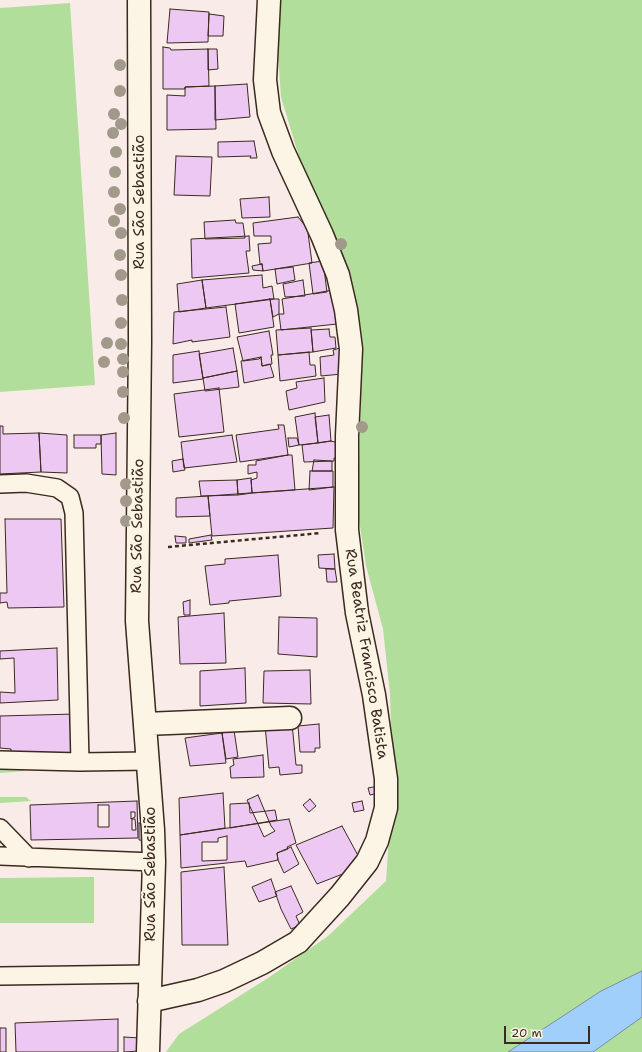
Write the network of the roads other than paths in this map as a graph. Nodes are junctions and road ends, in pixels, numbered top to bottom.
1 (139, 0) edge
2 (269, 0) edge
3 (0, 484) edge
4 (290, 718) dead end
5 (145, 724) junction
6 (0, 760) edge
7 (148, 760) junction
8 (80, 762) junction
9 (0, 828) edge
10 (0, 856) edge
11 (29, 858) junction
12 (154, 862) junction
13 (150, 974) junction
14 (0, 976) edge
15 (149, 1001) junction
16 (148, 1052) edge

1 - 5 street, Rua São Sebastião
2 - 15 street, Rua Beatriz Francisco Batista
3 - 8 lane
4 - 5 street
5 - 7 street, Rua São Sebastião
6 - 8 lane
7 - 8 lane
7 - 12 street, Rua São Sebastião
9 - 11 lane
10 - 11 lane
11 - 12 lane
12 - 13 street, Rua São Sebastião
13 - 14 lane
13 - 15 street, Rua São Sebastião
15 - 16 street, Rua São Sebastião

